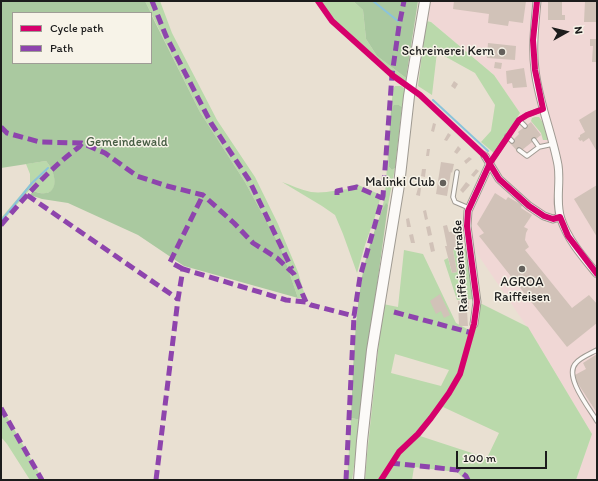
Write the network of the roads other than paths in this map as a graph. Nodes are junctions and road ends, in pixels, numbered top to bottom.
1 (424, 1) edge
2 (538, 1) edge
3 (543, 109) junction
4 (519, 120) junction
5 (525, 126) dead end
6 (507, 136) junction
7 (534, 140) dead end
8 (512, 141) dead end
9 (553, 144) junction
10 (539, 147) junction
11 (519, 150) dead end
12 (485, 156) dead end
13 (490, 163) junction
14 (457, 172) dead end
15 (469, 208) junction
16 (560, 217) junction
17 (597, 274) edge
18 (474, 324) dead end
19 (597, 350) edge
20 (597, 421) edge
21 (360, 480) edge

1 - 21 main road
2 - 3 street
3 - 4 lane
3 - 9 street
4 - 5 lane
4 - 6 lane
6 - 8 lane
6 - 13 lane
7 - 10 lane
9 - 10 lane
9 - 16 street
10 - 11 lane
12 - 13 street
13 - 15 street, Raiffeisenstraße
13 - 16 street
14 - 15 lane
15 - 18 street, Raiffeisenstraße
16 - 17 street
19 - 20 lane

